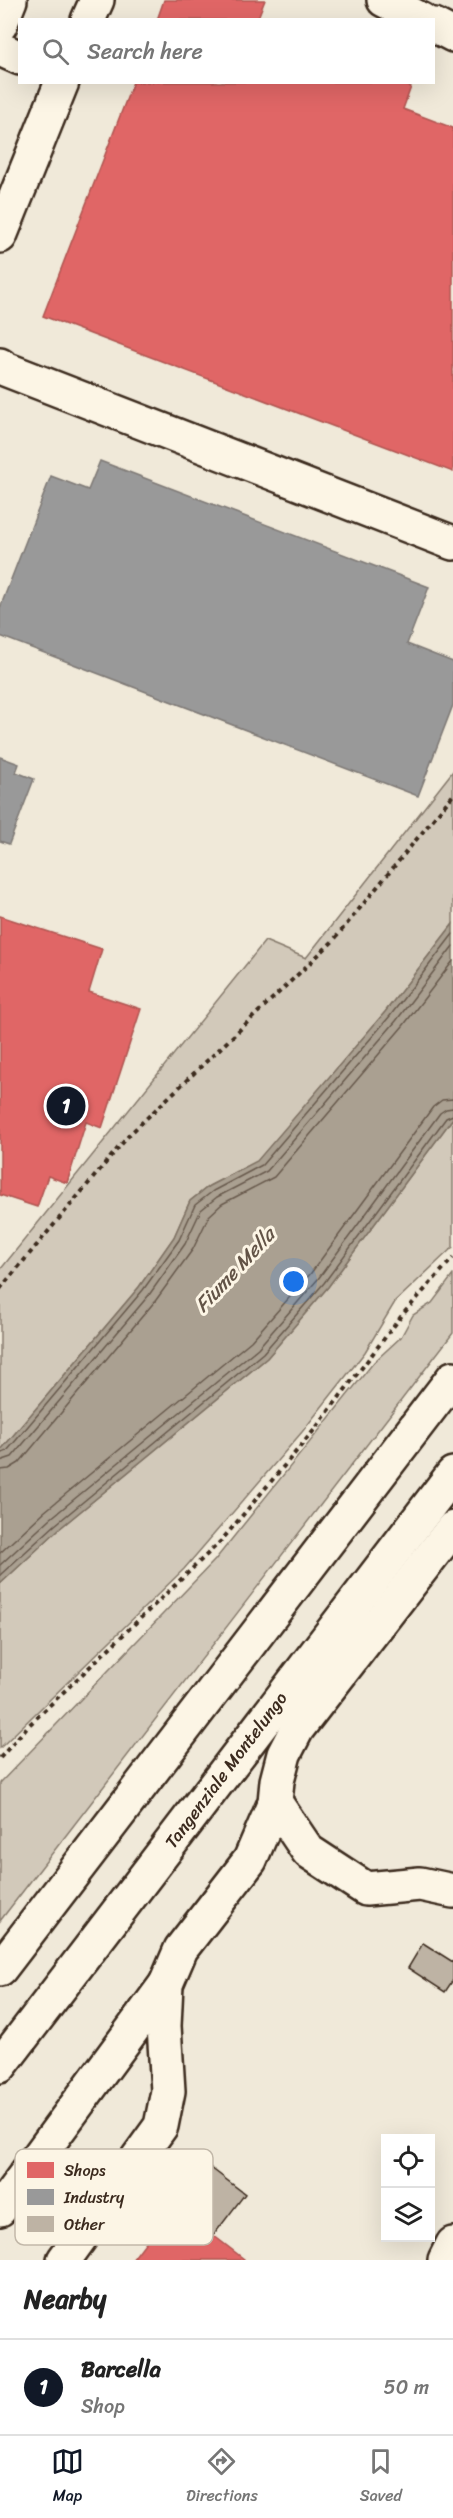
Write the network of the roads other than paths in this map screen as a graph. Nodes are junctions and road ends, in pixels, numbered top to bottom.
1 (10, 0) edge
2 (97, 0) edge
3 (384, 0) edge
4 (89, 18) edge
5 (418, 18) edge
6 (0, 25) edge
7 (435, 26) edge
8 (453, 35) edge
9 (0, 49) edge
10 (18, 57) edge
11 (61, 84) edge
12 (0, 236) edge
13 (0, 365) edge
14 (453, 543) edge
15 (453, 1378) edge
16 (453, 1474) edge
17 (453, 1528) edge
18 (275, 1802) junction
19 (453, 1891) edge
20 (0, 1969) edge
21 (166, 1984) junction
22 (0, 2066) edge
23 (45, 2149) edge
24 (144, 2149) edge
25 (15, 2190) edge
26 (0, 2210) edge
27 (453, 2244) edge
28 (75, 2245) edge
29 (64, 2260) edge
30 (445, 2260) edge

1 - 6 main road
2 - 4 main road
3 - 5 main road
7 - 8 main road
9 - 10 main road
11 - 12 main road
13 - 14 main road
15 - 20 main road
16 - 22 main road, Tangenziale Montelungo
17 - 18 main road
18 - 19 main road
18 - 21 main road
21 - 23 main road
21 - 24 main road
25 - 26 main road
27 - 30 main road
28 - 29 main road

